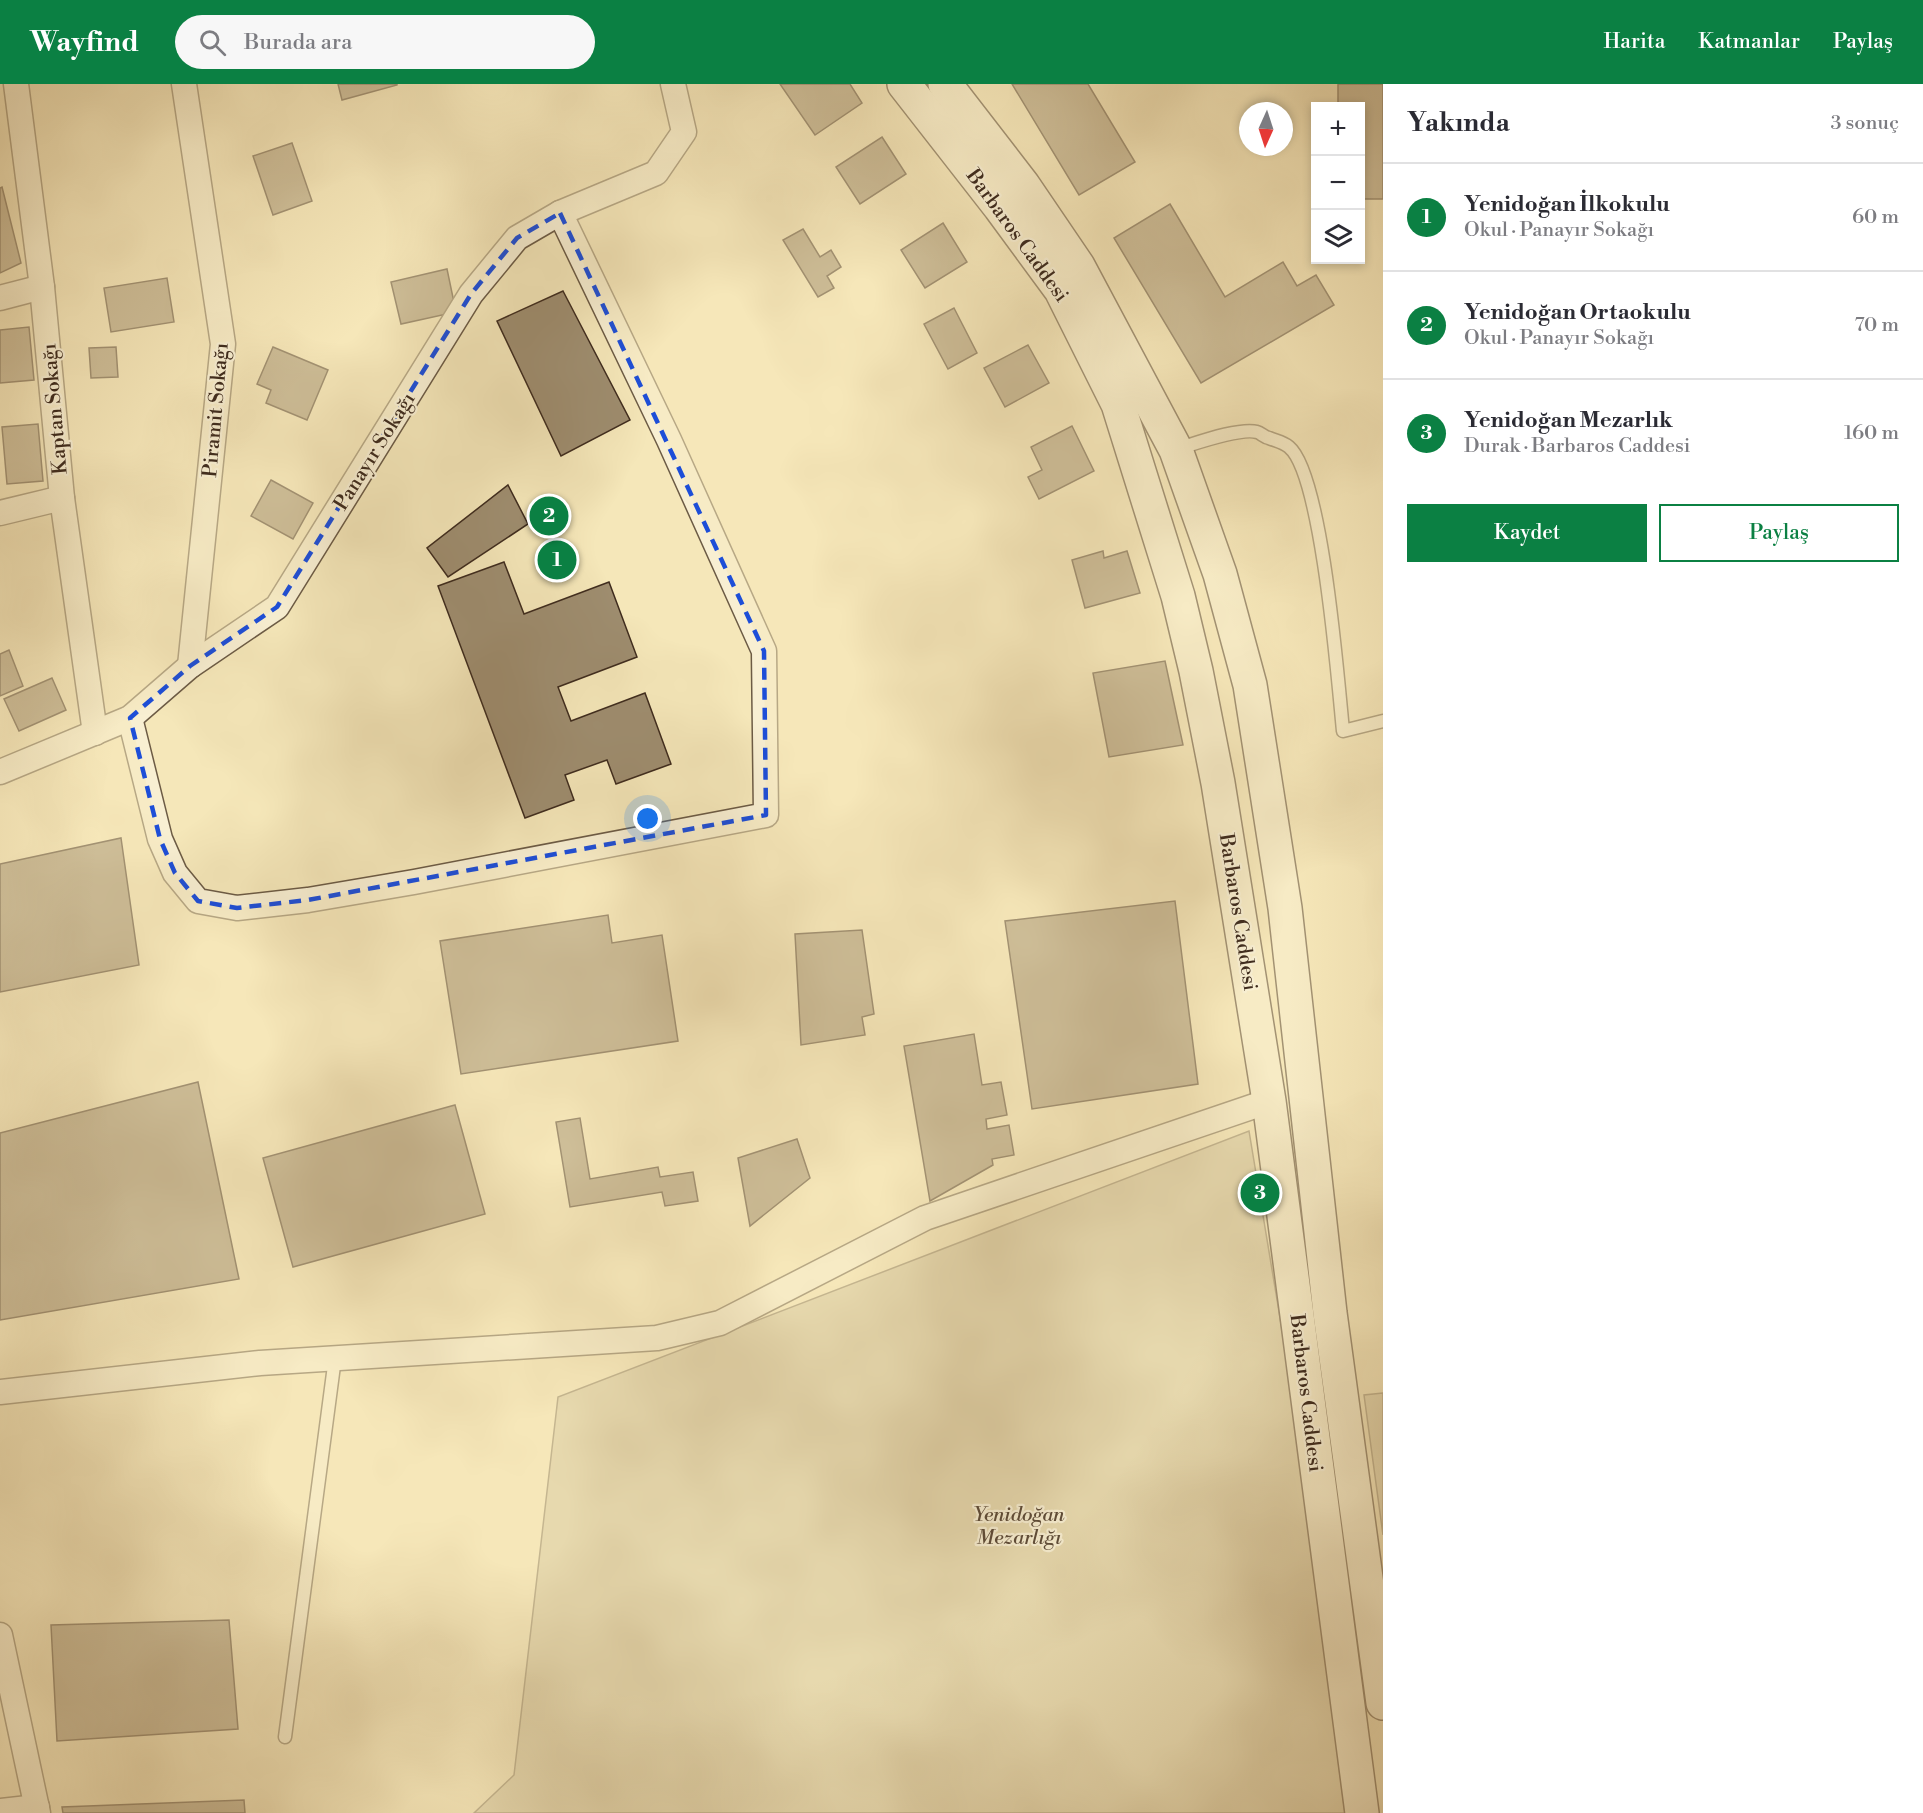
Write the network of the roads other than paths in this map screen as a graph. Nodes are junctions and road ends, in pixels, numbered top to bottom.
1 (16, 84) edge
2 (184, 84) edge
3 (673, 84) edge
4 (904, 84) edge
5 (945, 84) edge
6 (560, 213) junction
7 (42, 287) junction
8 (0, 298) edge
9 (1176, 450) junction
10 (62, 498) junction
11 (0, 513) edge
12 (190, 666) junction
13 (130, 718) junction
14 (1383, 721) edge
15 (94, 733) junction
16 (0, 772) edge
17 (1269, 1101) junction
18 (335, 1358) junction
19 (0, 1392) edge
20 (0, 1635) edge
21 (1383, 1703) edge
22 (285, 1737) dead end
23 (1368, 1799) edge
24 (38, 1810) edge
25 (0, 1811) edge

1 - 7 street, Kaptan Sokağı
2 - 12 street, Piramit Sokağı
3 - 6 street, Panayır Sokağı
4 - 17 main road, Barbaros Caddesi
5 - 9 main road, Barbaros Caddesi
6 - 12 street, Panayır Sokağı
6 - 13 street
7 - 8 street
7 - 10 street, Kaptan Sokağı
9 - 14 lane
9 - 21 main road, Barbaros Caddesi
10 - 11 street
10 - 15 street, Kaptan Sokağı
12 - 13 street, Panayır Sokağı
13 - 15 street, Panayır Sokağı
15 - 16 street, Panayır Sokağı
17 - 18 street
17 - 23 main road, Barbaros Caddesi
18 - 19 street
18 - 22 lane
20 - 24 street
24 - 25 street

